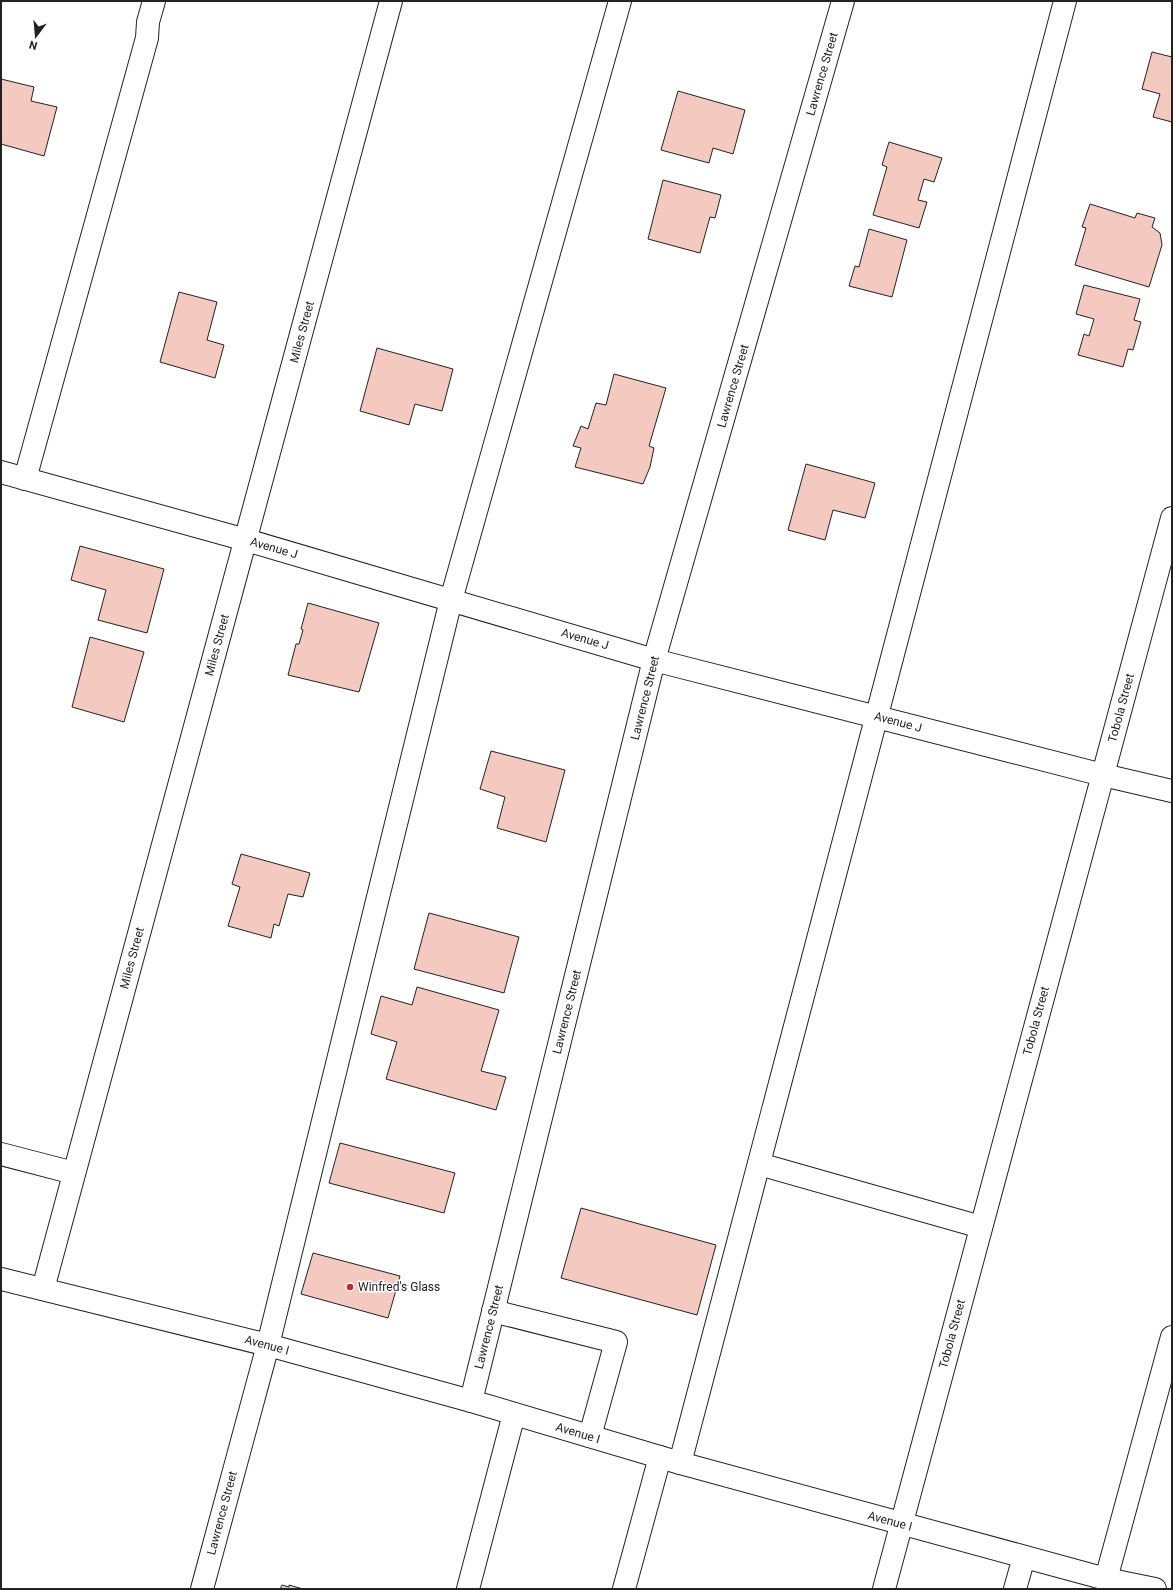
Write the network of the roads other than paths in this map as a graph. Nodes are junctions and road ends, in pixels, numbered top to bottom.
1 (154, 1) edge
2 (391, 1) edge
3 (620, 1) edge
4 (843, 1) edge
5 (1065, 1) edge
6 (1, 472) edge
7 (25, 479) junction
8 (1172, 518) edge
9 (246, 540) junction
10 (451, 600) junction
11 (654, 660) junction
12 (877, 717) junction
13 (1103, 775) junction
14 (1172, 791) edge
15 (1, 1154) edge
16 (759, 1164) junction
17 (74, 1173) junction
18 (981, 1227) junction
19 (1, 1279) edge
20 (43, 1289) junction
21 (493, 1311) junction
22 (1172, 1337) edge
23 (268, 1344) junction
24 (471, 1401) junction
25 (514, 1414) junction
26 (590, 1436) junction
27 (660, 1457) junction
28 (680, 1463) junction
29 (901, 1524) junction
30 (1024, 1557) junction
31 (1106, 1579) junction
32 (202, 1589) edge
33 (468, 1589) edge
34 (624, 1589) edge
35 (884, 1589) edge
36 (1015, 1589) edge
37 (1155, 1589) edge

1 - 7 street
2 - 9 street, Miles Street
3 - 10 street, Lawrence Street
4 - 11 street, Lawrence Street
5 - 12 street
6 - 7 street, Avenue J
7 - 9 street, Avenue J
8 - 13 street, Tobola Street
9 - 10 street, Avenue J
9 - 17 street, Miles Street
10 - 11 street, Avenue J
10 - 23 street, Lawrence Street
11 - 12 street, Avenue J
11 - 21 street, Lawrence Street
12 - 13 street, Avenue J
12 - 16 street
13 - 14 street, Avenue J
13 - 18 street, Tobola Street
15 - 17 street
16 - 18 street
16 - 28 street
17 - 20 street, Miles Street
18 - 29 street, Tobola Street
19 - 20 street, Avenue I
20 - 23 street, Avenue I
21 - 24 street, Lawrence Street
21 - 26 street
22 - 31 street
23 - 24 street, Avenue I
23 - 32 street, Lawrence Street
24 - 25 street, Avenue I
25 - 26 street, Avenue I
25 - 33 street
26 - 27 street, Avenue I
27 - 28 street, Avenue I
27 - 34 street
28 - 29 street, Avenue I
29 - 30 street, Avenue I
29 - 35 street, Tobola Street
30 - 31 street, Avenue I
30 - 36 street
31 - 37 street, Avenue I

